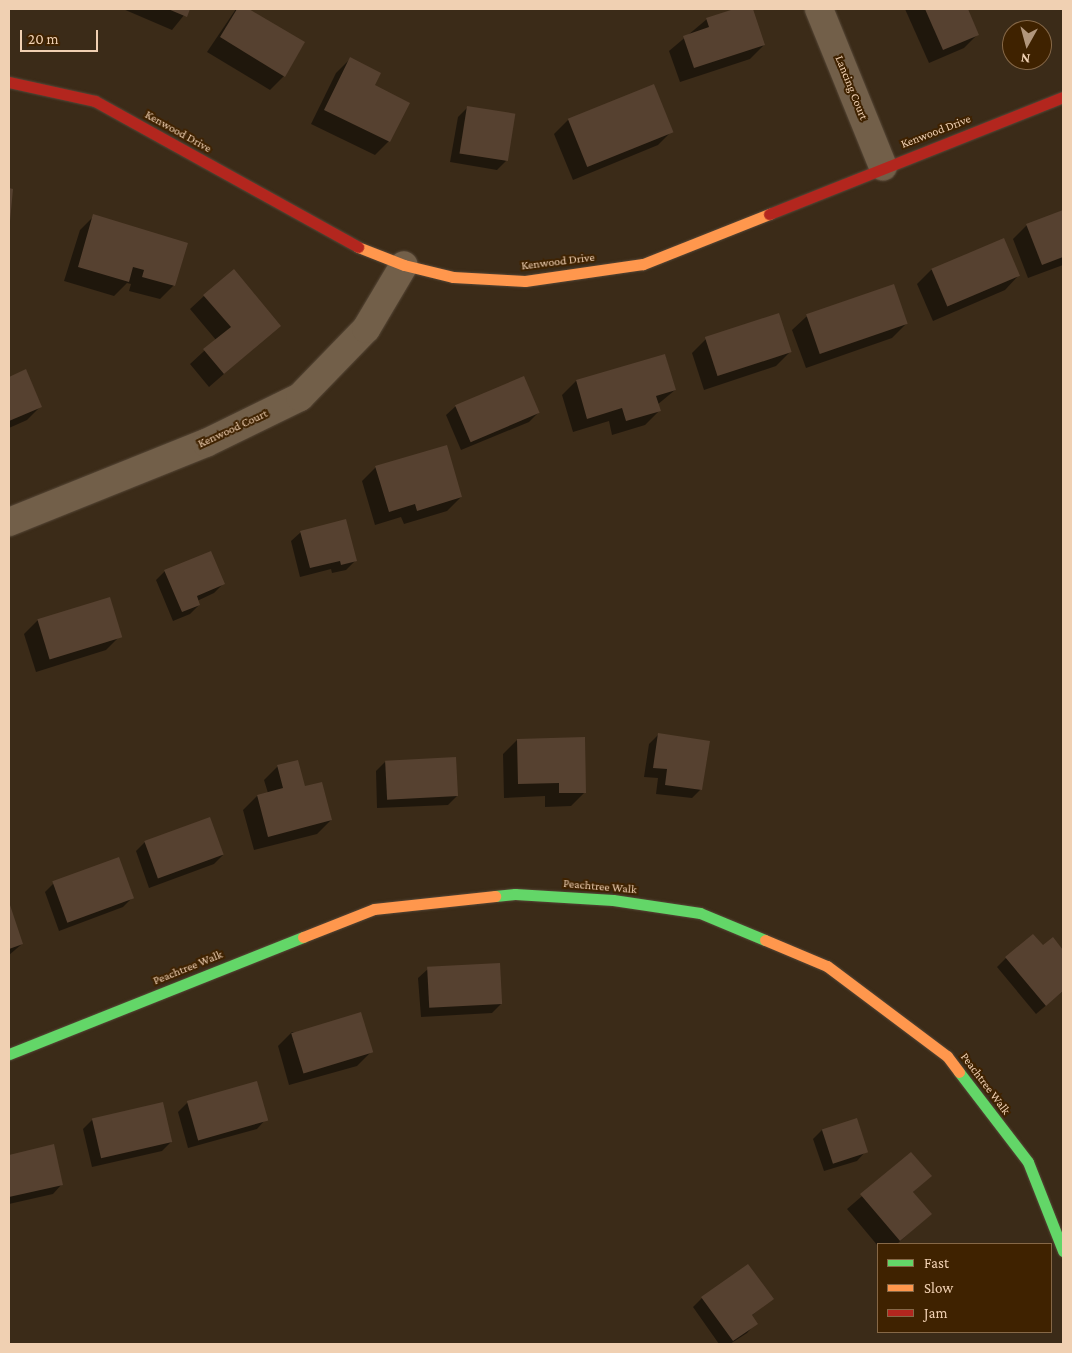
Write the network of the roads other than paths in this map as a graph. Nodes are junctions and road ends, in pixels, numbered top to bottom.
1 (819, 9) edge
2 (9, 82) edge
3 (1063, 97) edge
4 (883, 167) junction
5 (404, 265) junction
6 (9, 522) edge
7 (9, 1054) edge
8 (1063, 1251) edge

1 - 4 street, Lancing Court
2 - 5 street, Kenwood Drive
3 - 4 street, Kenwood Drive
4 - 5 street, Kenwood Drive
5 - 6 street, Kenwood Court
7 - 8 street, Peachtree Walk

